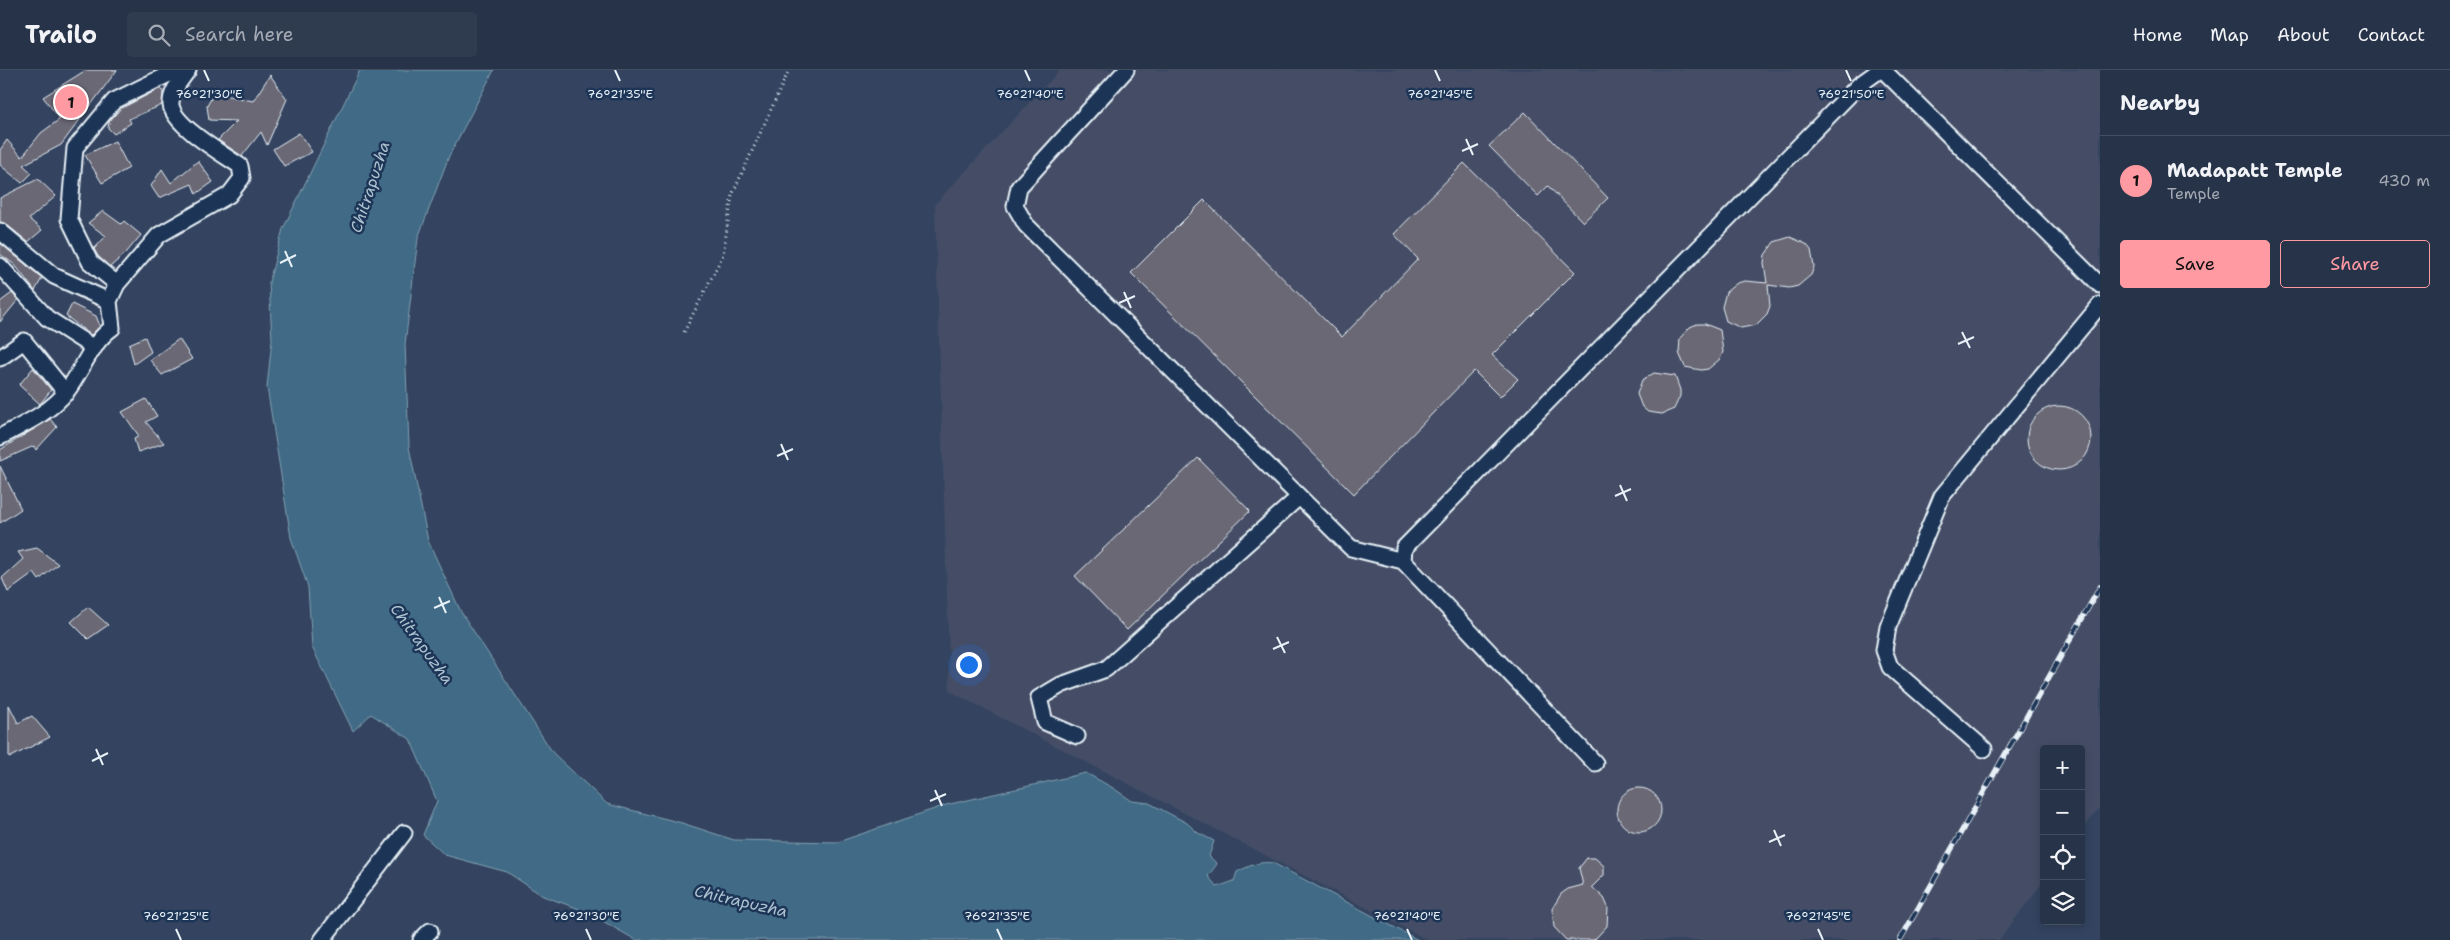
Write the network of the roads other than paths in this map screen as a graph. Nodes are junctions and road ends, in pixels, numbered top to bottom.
1 (177, 70) edge
2 (188, 70) edge
3 (1126, 70) edge
4 (1882, 70) edge
5 (0, 231) edge
6 (0, 266) edge
7 (117, 284) junction
8 (2100, 285) edge
9 (109, 301) junction
10 (2100, 305) edge
11 (94, 348) junction
12 (0, 358) edge
13 (66, 393) junction
14 (0, 437) edge
15 (1299, 497) junction
16 (1403, 561) junction
17 (1078, 736) dead end
18 (1984, 749) dead end
19 (1595, 763) dead end
20 (404, 833) dead end
21 (322, 940) edge

1 - 7 street
2 - 7 street
3 - 15 street
4 - 8 street
4 - 16 street
5 - 9 street
6 - 11 street
7 - 9 street
9 - 11 street
10 - 18 street
11 - 13 street
12 - 13 street
13 - 14 street
15 - 16 street
15 - 17 street
16 - 19 street
20 - 21 street

